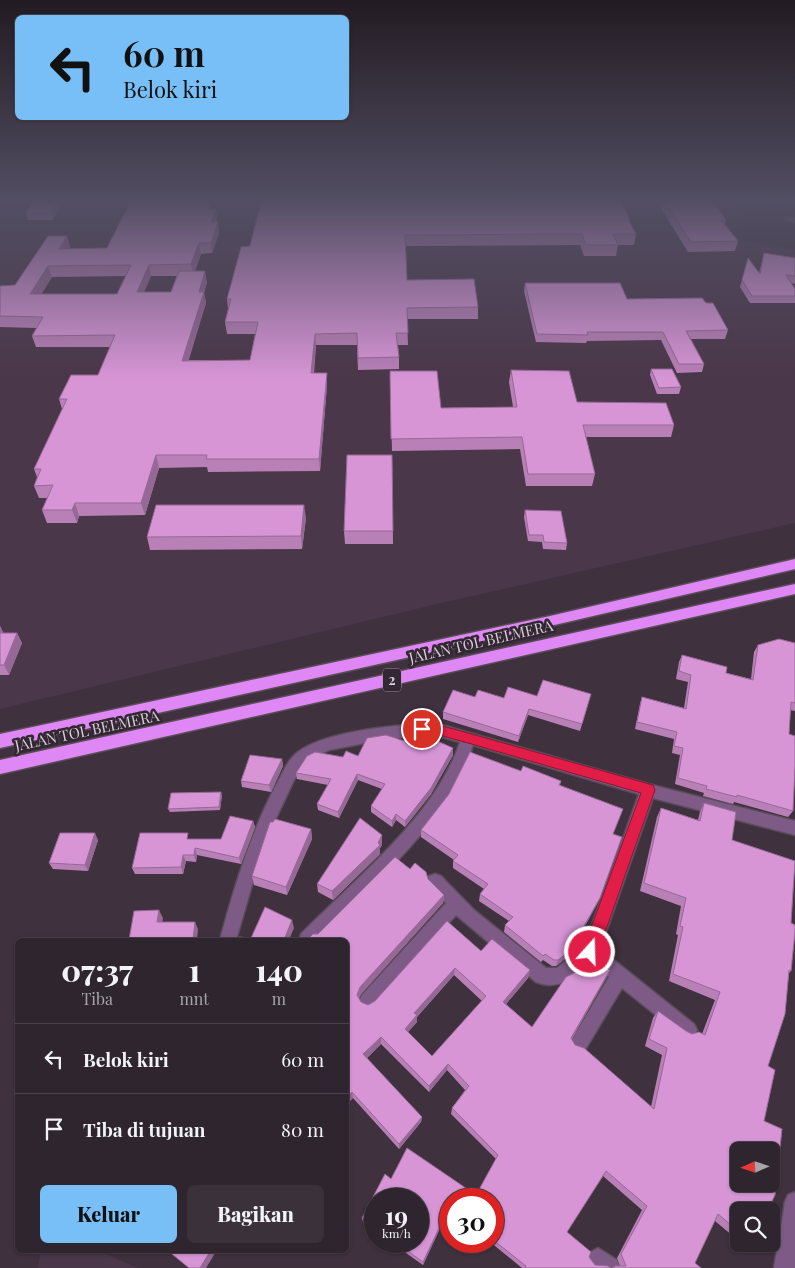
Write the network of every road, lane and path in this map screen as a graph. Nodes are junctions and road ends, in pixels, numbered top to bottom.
1 (795, 564) edge
2 (790, 590) edge
3 (468, 738) junction
4 (0, 741) edge
5 (0, 767) edge
6 (648, 790) junction
7 (795, 828) edge
8 (435, 881) dead end
9 (457, 904) junction
10 (229, 938) edge
11 (309, 938) edge
12 (590, 952) junction
13 (620, 975) junction
14 (368, 1001) dead end
15 (688, 1030) edge
16 (579, 1044) edge
17 (795, 1202) edge
18 (785, 1268) edge

1 - 4 highway, JALAN TOL BELMERA / 2
2 - 5 highway, JALAN TOL BELMERA / 2
3 - 6 street
3 - 10 street
3 - 11 street
6 - 7 street
6 - 12 street
8 - 9 street
9 - 12 street
9 - 14 street
12 - 13 street
13 - 15 street
13 - 16 street
17 - 18 street

